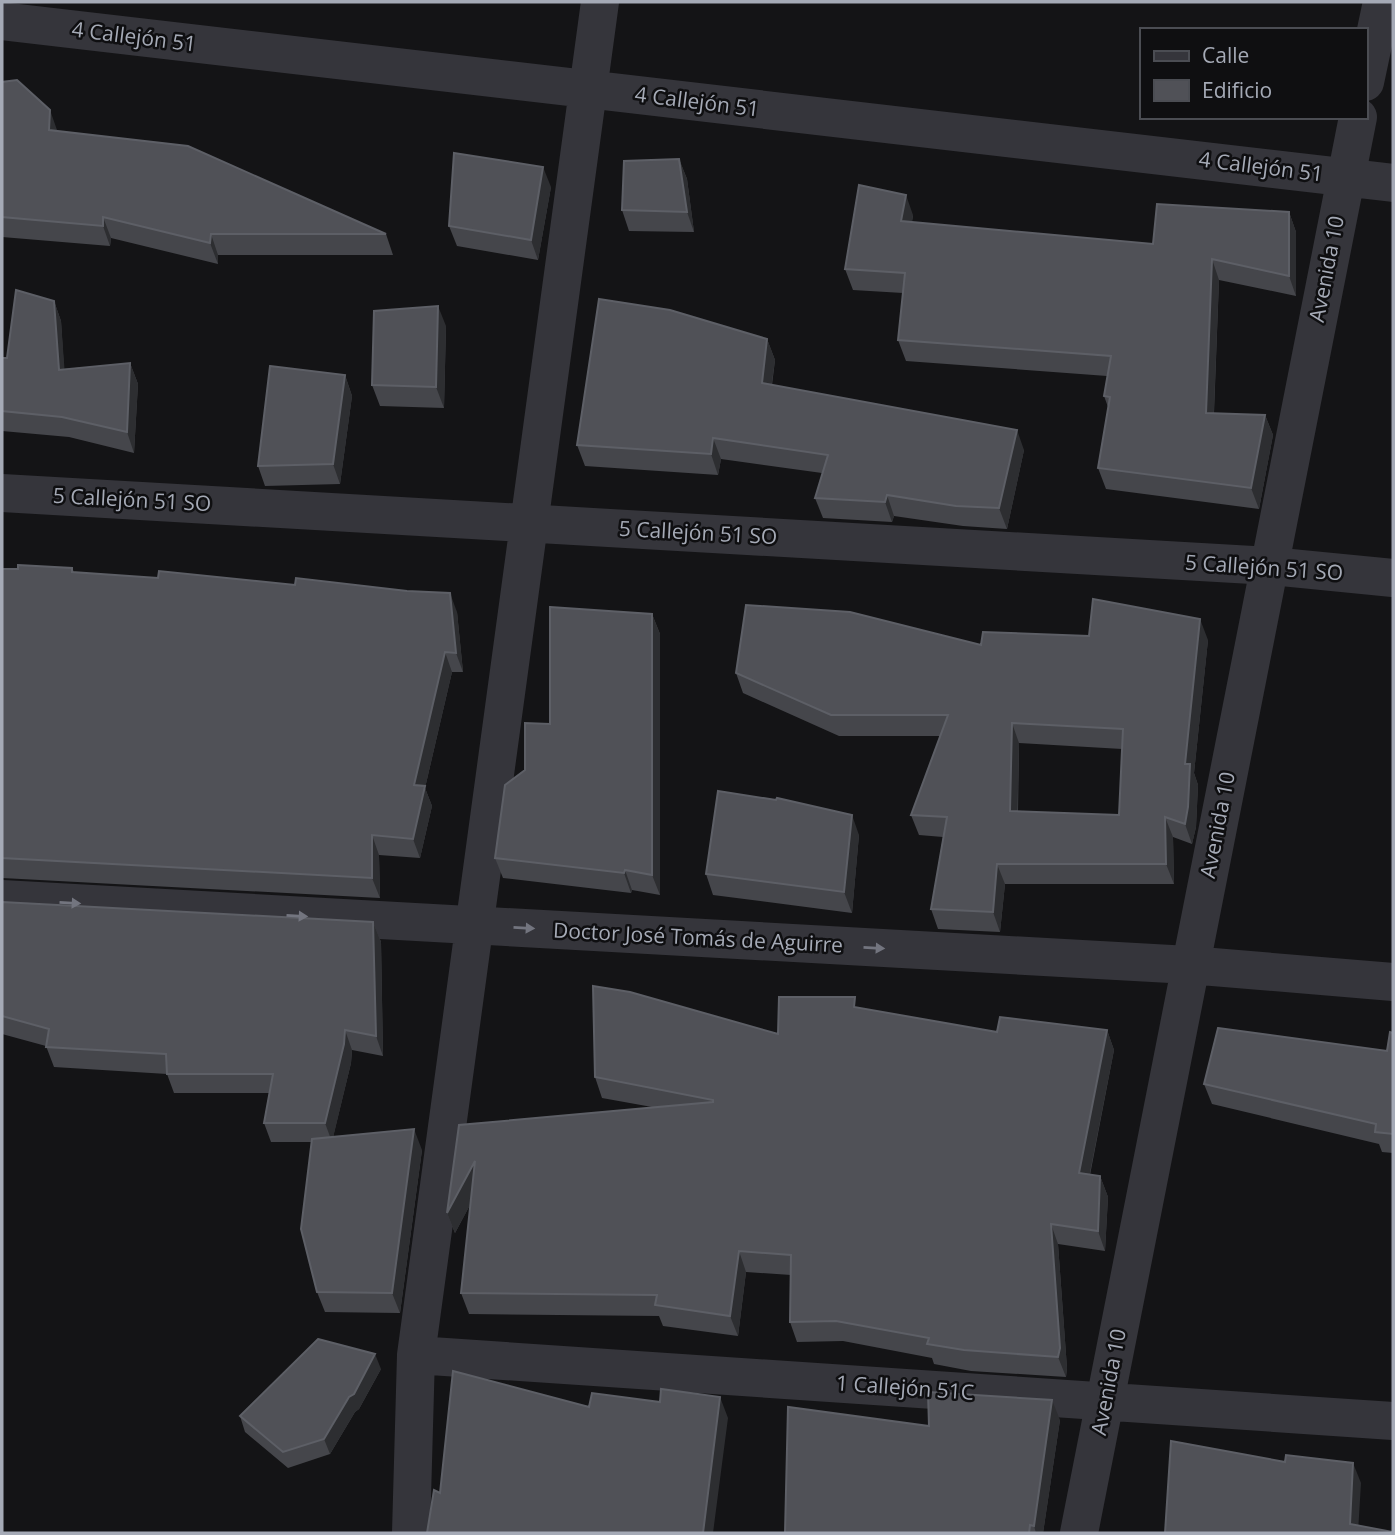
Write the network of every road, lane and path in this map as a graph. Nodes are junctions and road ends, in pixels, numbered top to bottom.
1 (600, 2) edge
2 (1382, 2) edge
3 (2, 21) edge
4 (1367, 73) edge
5 (589, 90) junction
6 (1358, 119) edge
7 (1345, 177) junction
8 (1393, 183) edge
9 (2, 493) edge
10 (529, 524) junction
11 (1270, 566) junction
12 (1393, 579) edge
13 (2, 899) edge
14 (474, 926) junction
15 (1189, 965) junction
16 (1393, 982) edge
17 (416, 1355) junction
18 (1106, 1401) junction
19 (1393, 1421) edge
20 (411, 1533) edge
21 (1079, 1533) edge

1 - 5 street
2 - 4 street
3 - 5 street, 4 Callejón 51
5 - 7 street, 4 Callejón 51
5 - 10 street
6 - 7 street, Avenida 10
7 - 8 street, 4 Callejón 51
7 - 11 street, Avenida 10
9 - 10 street, 5 Callejón 51 SO
10 - 11 street, 5 Callejón 51 SO
10 - 14 street
11 - 12 street, 5 Callejón 51 SO
11 - 15 street, Avenida 10
13 -> 14 street, Doctor José Tomás de Aguirre
14 -> 15 street, Doctor José Tomás de Aguirre
14 - 17 street
15 - 16 street, Doctor José Tomás de Aguirre
15 - 18 street, Avenida 10
17 - 18 street, 1 Callejón 51C
17 - 20 street
18 - 19 street, 1 Callejón 51C
18 - 21 street, Avenida 10

